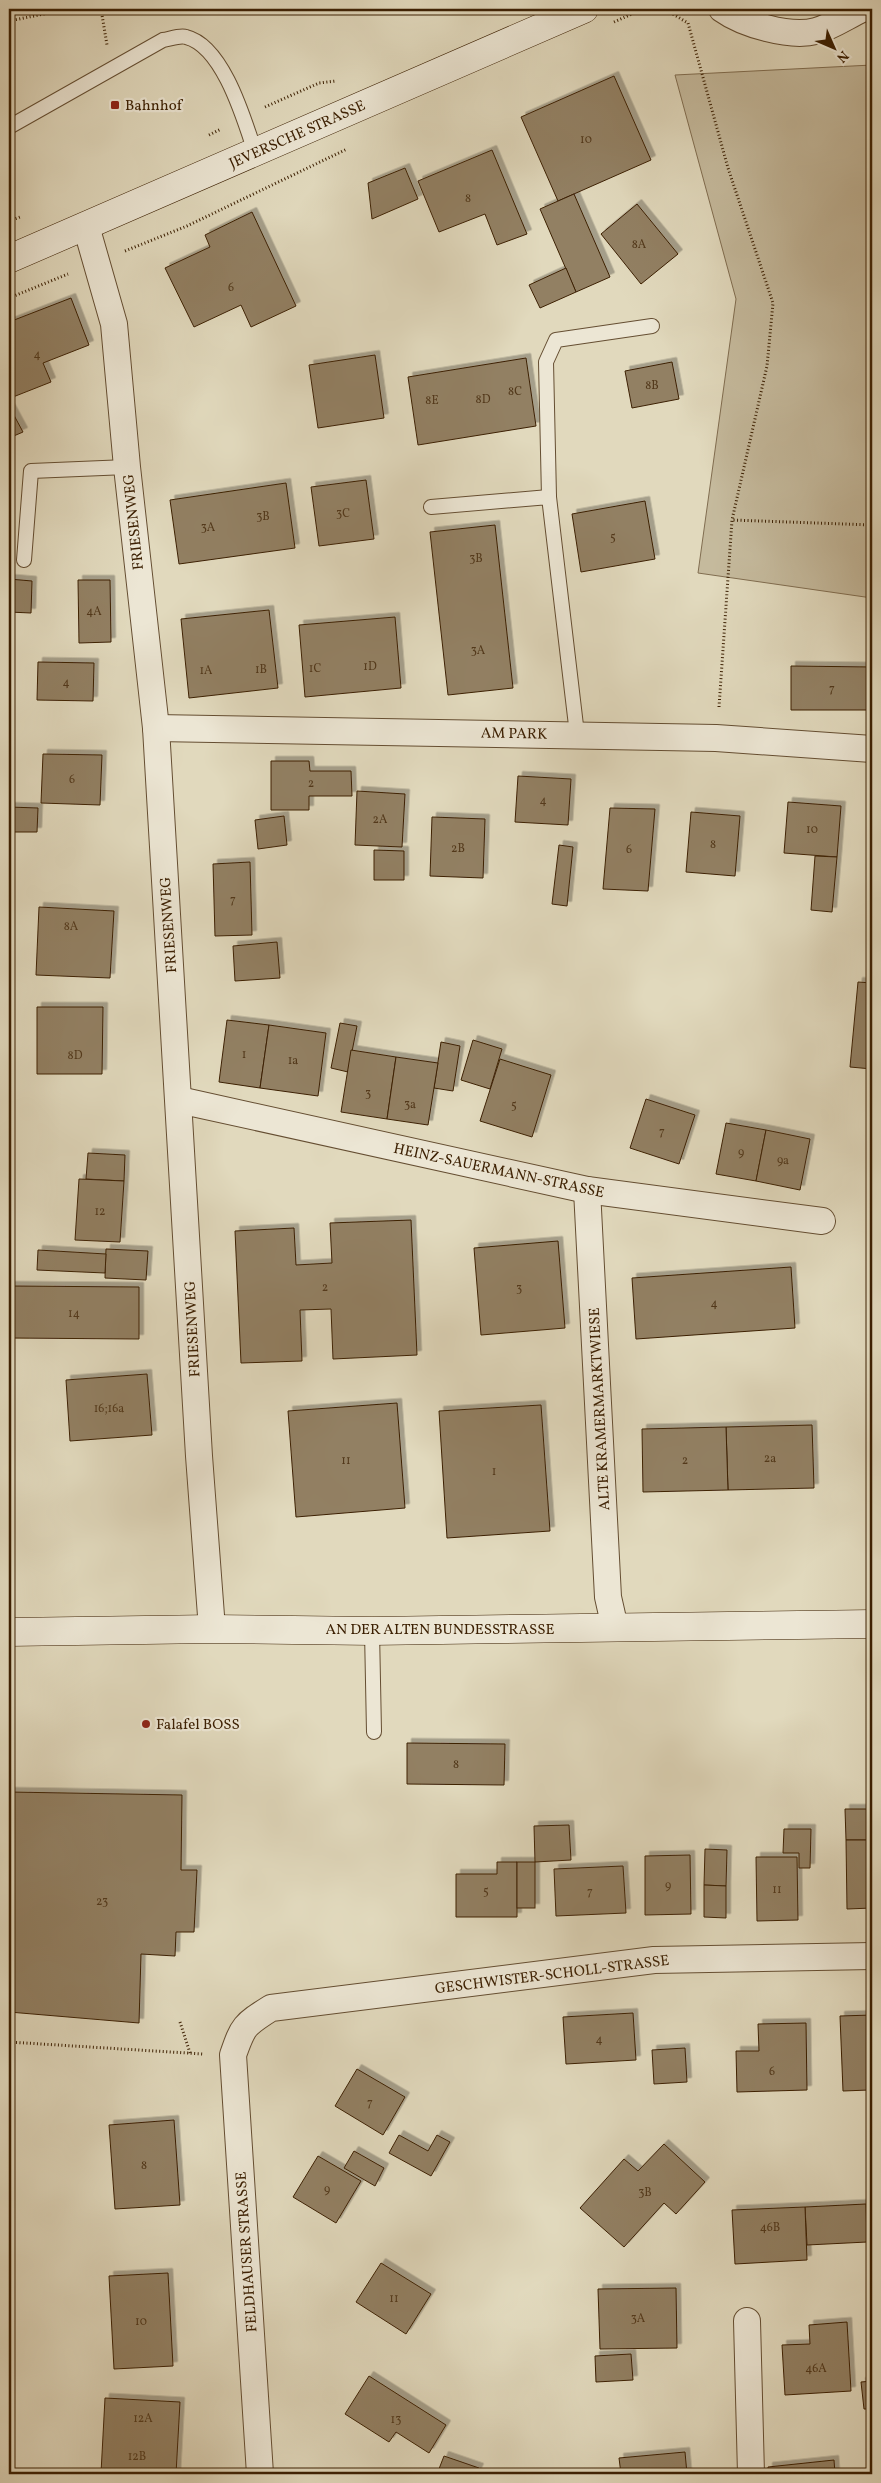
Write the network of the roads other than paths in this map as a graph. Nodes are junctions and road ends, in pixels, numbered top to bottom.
1 (584, 9) edge
2 (722, 9) edge
3 (862, 9) edge
4 (9, 127) edge
5 (255, 152) junction
6 (86, 226) junction
7 (9, 259) edge
8 (652, 326) dead end
9 (127, 468) junction
10 (549, 497) junction
11 (431, 507) dead end
12 (24, 560) dead end
13 (156, 728) junction
14 (577, 734) junction
15 (872, 749) edge
16 (179, 1100) junction
17 (587, 1190) junction
18 (822, 1221) dead end
19 (872, 1624) edge
20 (614, 1628) junction
21 (212, 1629) junction
22 (372, 1631) junction
23 (9, 1632) edge
24 (374, 1732) dead end
25 (872, 1956) edge
26 (237, 2043) joint
27 (747, 2321) dead end
28 (260, 2474) edge
29 (751, 2474) edge

1 - 5 street, JEVERSCHE STRASSE
2 - 3 street
4 - 5 lane
5 - 6 street, JEVERSCHE STRASSE
6 - 7 street, JEVERSCHE STRASSE
6 - 9 street, FRIESENWEG
8 - 10 lane
9 - 12 lane
9 - 13 street, FRIESENWEG
10 - 11 lane
10 - 14 lane
13 - 14 street, AM PARK
13 - 16 street, FRIESENWEG
14 - 15 street, AM PARK
16 - 17 street, HEINZ-SAUERMANN-STRASSE
16 - 21 street, FRIESENWEG
17 - 18 street, HEINZ-SAUERMANN-STRASSE
17 - 20 street, ALTE KRAMERMARKTWIESE
19 - 20 street, AN DER ALTEN BUNDESSTRASSE
20 - 22 street, AN DER ALTEN BUNDESSTRASSE
21 - 22 street, AN DER ALTEN BUNDESSTRASSE
21 - 23 street, AN DER ALTEN BUNDESSTRASSE
22 - 24 lane
25 - 26 street, GESCHWISTER-SCHOLL-STRASSE
26 - 28 street, FELDHAUSER STRASSE
27 - 29 street

